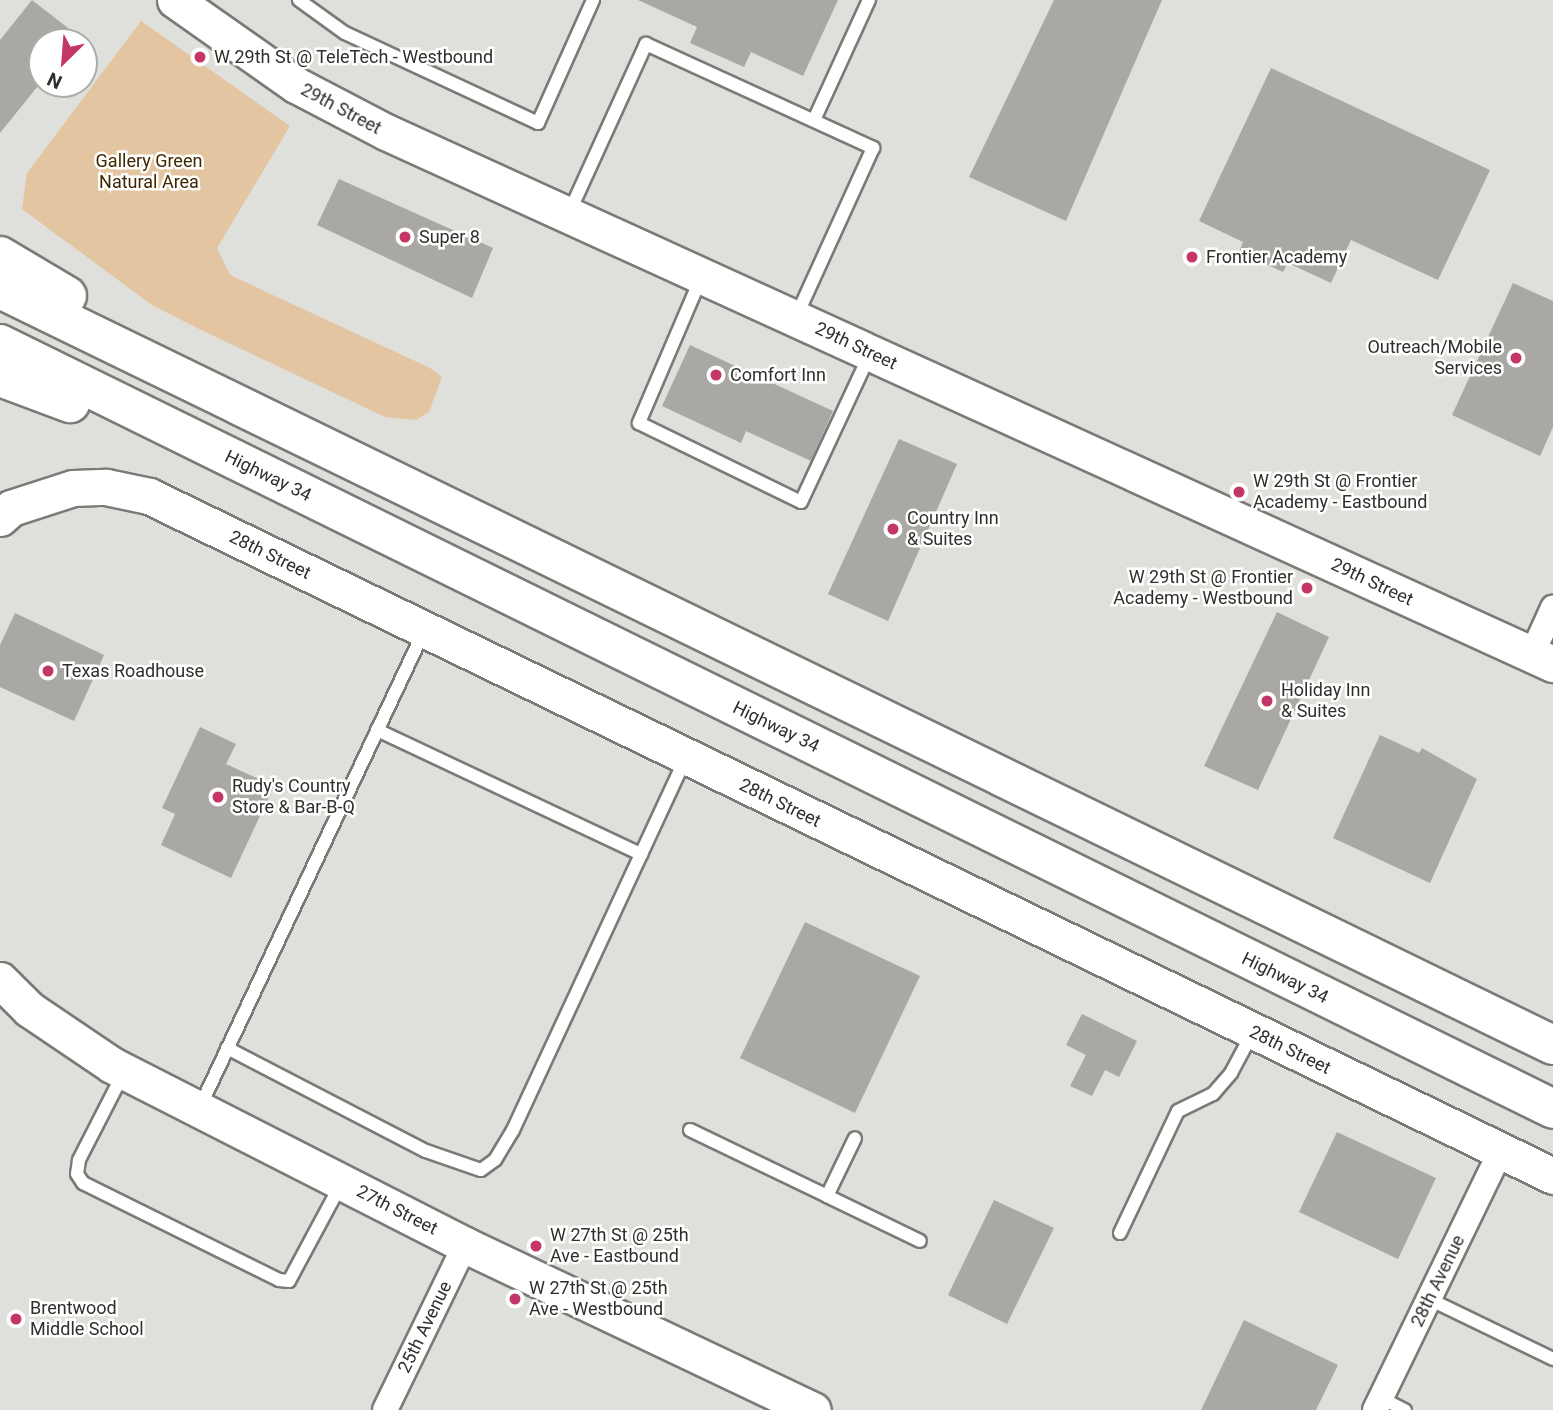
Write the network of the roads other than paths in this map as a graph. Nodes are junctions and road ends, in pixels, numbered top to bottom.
1 (175, 0) edge
2 (299, 0) edge
3 (593, 0) edge
4 (869, 0) edge
5 (814, 120) junction
6 (569, 214) junction
7 (0, 256) edge
8 (702, 275) junction
9 (0, 289) edge
10 (796, 318) junction
11 (0, 344) edge
12 (870, 352) junction
13 (0, 377) edge
14 (262, 416) junction
15 (205, 445) junction
16 (0, 518) edge
17 (1553, 608) edge
18 (424, 631) junction
19 (1543, 659) edge
20 (377, 730) junction
21 (686, 758) junction
22 (640, 854) junction
23 (3, 991) edge
24 (1253, 1032) junction
25 (1553, 1045) edge
26 (227, 1048) junction
27 (124, 1071) junction
28 (198, 1109) junction
29 (1553, 1109) edge
30 (690, 1130) dead end
31 (855, 1138) dead end
32 (1500, 1152) junction
33 (1553, 1176) edge
34 (342, 1182) junction
35 (827, 1196) junction
36 (1119, 1233) dead end
37 (920, 1241) dead end
38 (465, 1245) junction
39 (1429, 1299) junction
40 (1553, 1359) edge
41 (1378, 1404) edge
42 (385, 1410) edge
43 (813, 1410) edge
44 (1405, 1410) edge

1 - 6 street, 29th Street
2 - 3 lane
4 - 5 lane
5 - 6 lane
5 - 10 lane
6 - 8 street, 29th Street
7 - 14 highway
8 - 10 street, 29th Street
8 - 12 lane
9 - 14 highway
10 - 12 street, 29th Street
11 - 15 highway, Highway 34
12 - 19 street, 29th Street
13 - 15 highway
14 - 25 highway
15 - 29 highway, Highway 34
16 - 18 street, 28th Street
17 - 19 street
18 - 20 lane
18 - 21 street, 28th Street
20 - 22 lane
20 - 26 lane
21 - 22 lane
21 - 24 street, 28th Street
22 - 26 lane
23 - 27 street, 27th Street
24 - 32 street, 28th Street
24 - 36 lane
26 - 28 lane
27 - 28 street, 27th Street
27 - 34 lane
28 - 34 street, 27th Street
30 - 35 lane
31 - 35 lane
32 - 33 street, 28th Street
32 - 39 street, 28th Avenue
34 - 38 street, 27th Street
35 - 37 lane
38 - 42 street, 25th Avenue
38 - 43 street, 27th Street
39 - 40 lane
39 - 41 street, 28th Avenue
41 - 44 lane

